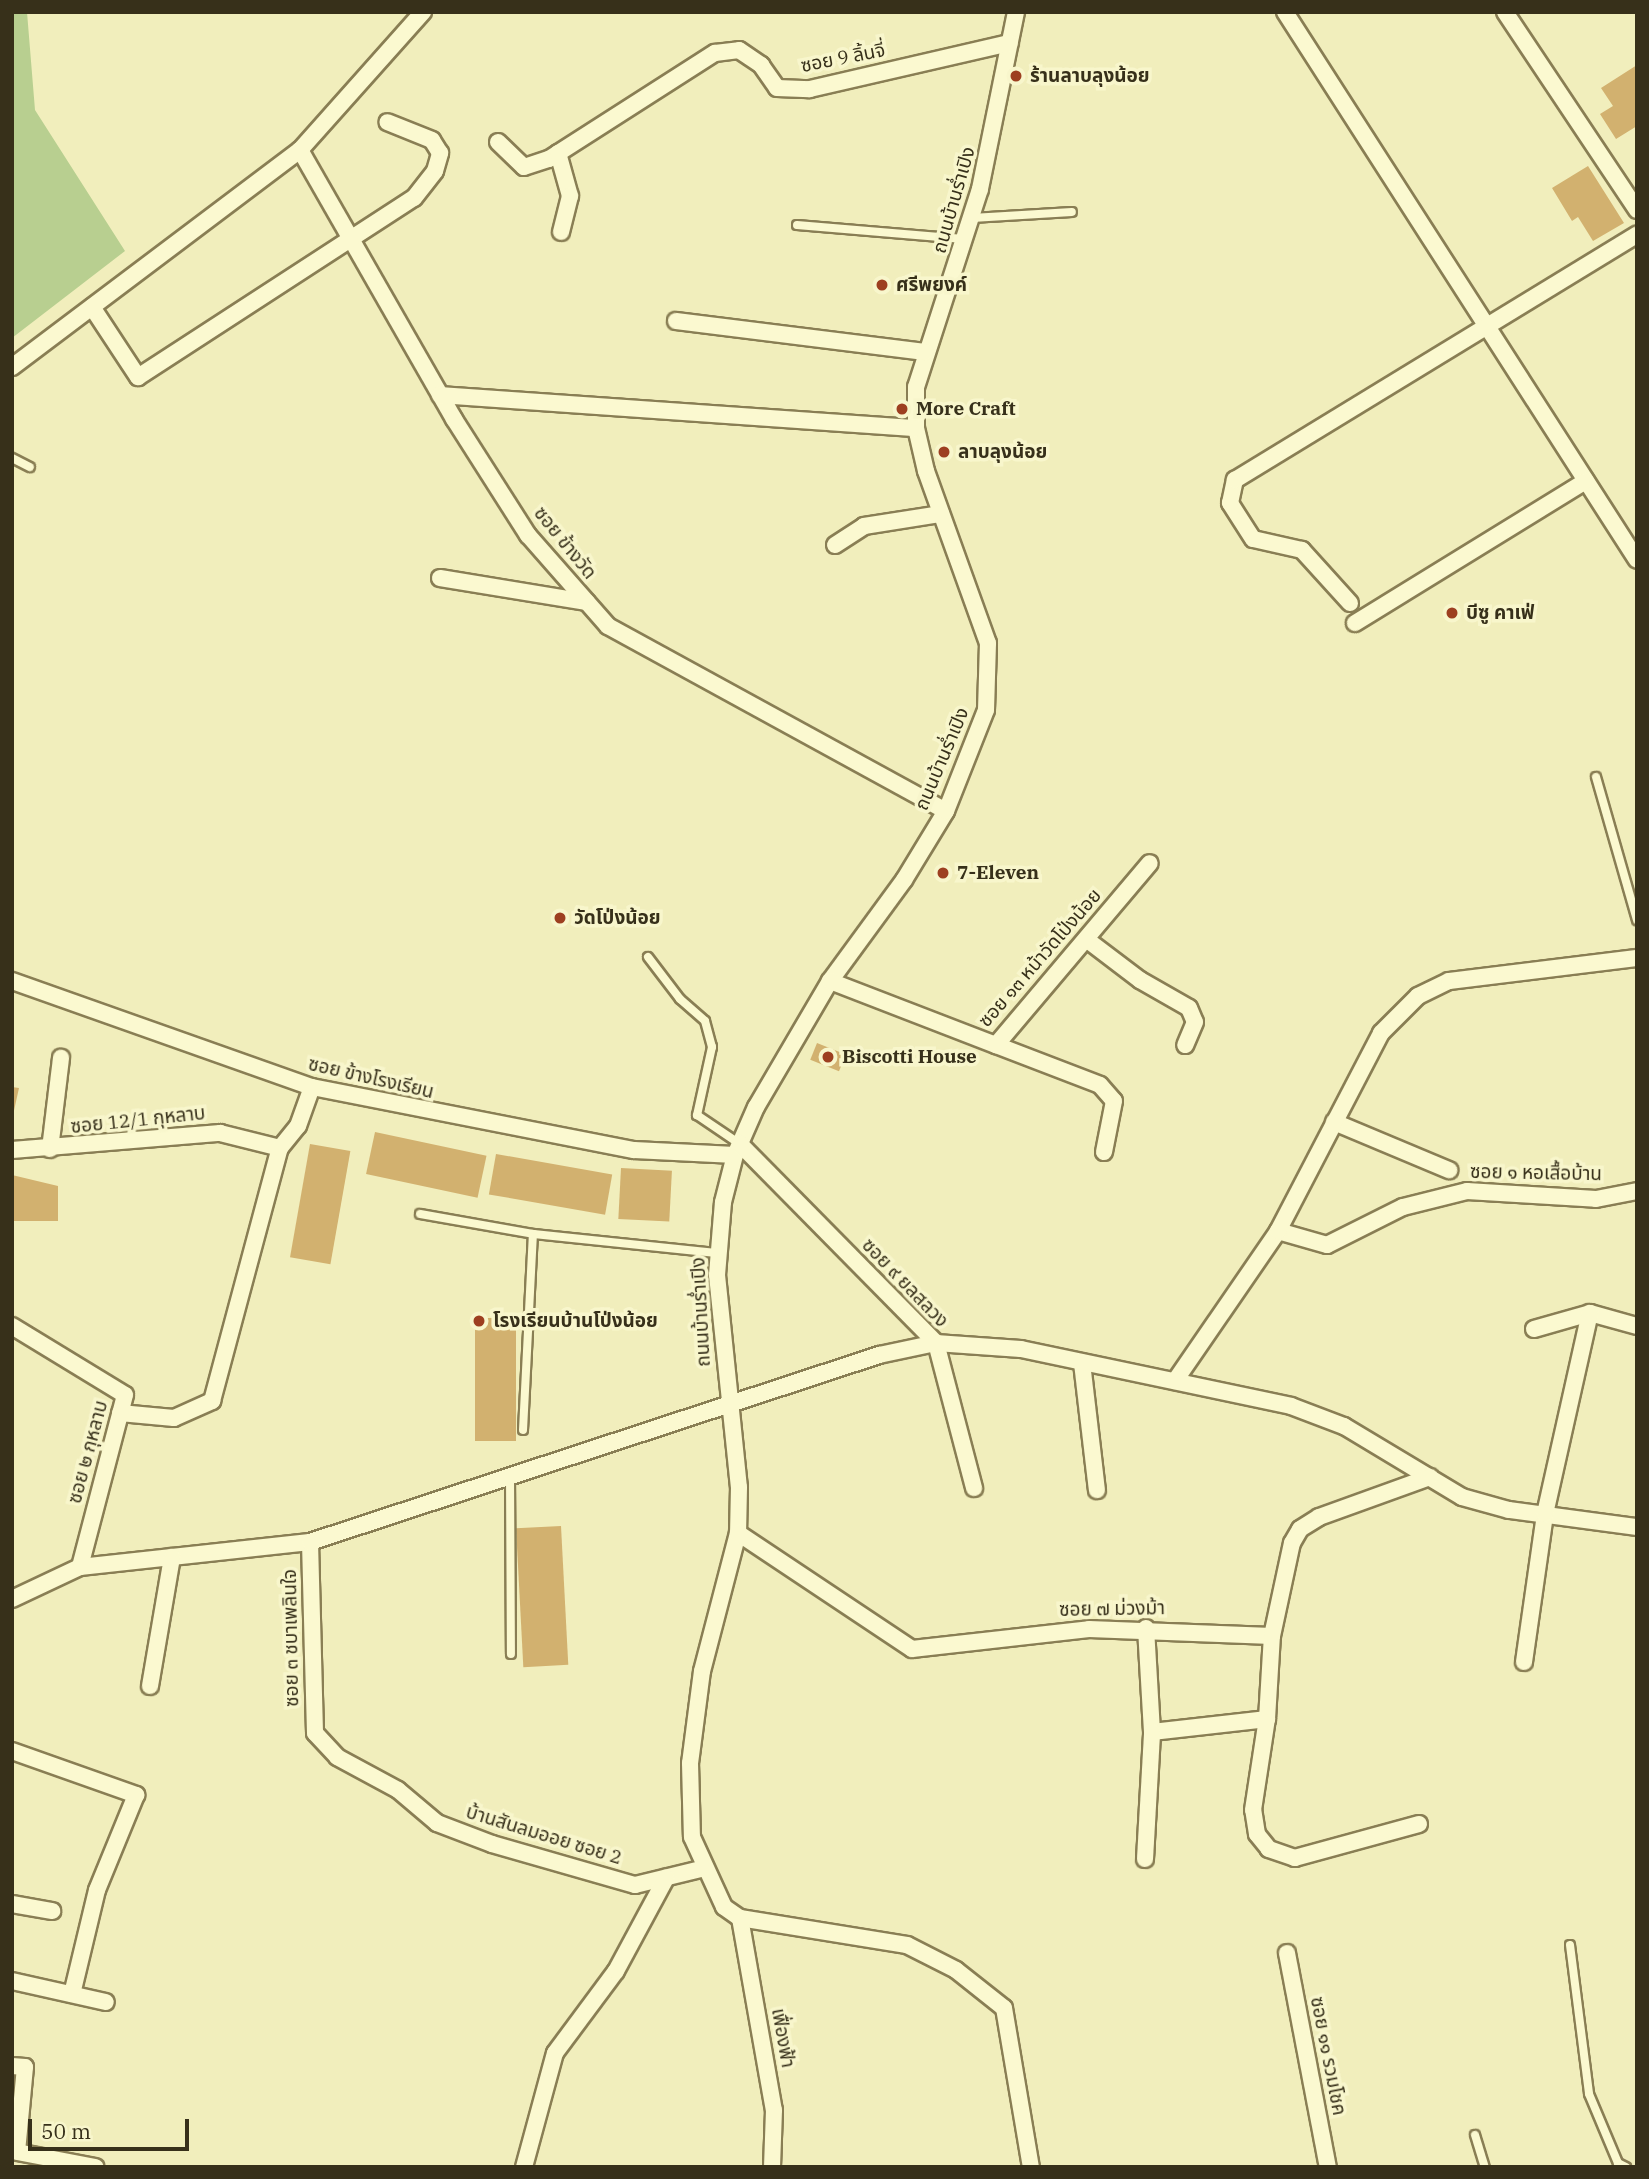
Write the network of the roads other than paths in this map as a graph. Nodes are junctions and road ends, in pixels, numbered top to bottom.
1 (424, 12) edge
2 (1016, 12) edge
3 (1285, 12) edge
4 (1505, 12) edge
5 (1010, 43) junction
6 (387, 122) dead end
7 (498, 142) dead end
8 (300, 150) junction
9 (558, 153) junction
10 (1637, 210) edge
11 (1072, 212) dead end
12 (972, 218) junction
13 (796, 225) dead end
14 (561, 232) dead end
15 (1637, 235) edge
16 (351, 238) junction
17 (966, 239) junction
18 (92, 307) junction
19 (676, 321) dead end
20 (1486, 326) junction
21 (925, 352) junction
22 (12, 367) edge
23 (440, 395) junction
24 (916, 428) junction
25 (12, 458) edge
26 (30, 467) dead end
27 (1586, 481) junction
28 (940, 514) junction
29 (835, 545) dead end
30 (1637, 560) edge
31 (440, 579) dead end
32 (587, 602) junction
33 (1350, 603) dead end
34 (1355, 623) dead end
35 (1596, 777) dead end
36 (946, 811) junction
37 (1150, 863) dead end
38 (1637, 920) edge
39 (1086, 939) junction
40 (648, 957) dead end
41 (1637, 958) edge
42 (12, 981) edge
43 (830, 981) junction
44 (996, 1045) junction
45 (1185, 1045) dead end
46 (61, 1058) dead end
47 (313, 1087) junction
48 (1334, 1122) junction
49 (280, 1148) junction
50 (50, 1149) junction
51 (12, 1150) edge
52 (738, 1150) junction
53 (1104, 1152) dead end
54 (1449, 1170) dead end
55 (1637, 1191) edge
56 (420, 1214) dead end
57 (1278, 1231) junction
58 (533, 1234) junction
59 (717, 1253) junction
60 (1590, 1313) junction
61 (12, 1326) edge
62 (1637, 1326) edge
63 (1534, 1329) dead end
64 (936, 1343) junction
65 (1083, 1363) junction
66 (1175, 1381) junction
67 (731, 1404) junction
68 (120, 1413) junction
69 (523, 1430) dead end
70 (510, 1472) junction
71 (1430, 1477) junction
72 (974, 1488) dead end
73 (1097, 1490) dead end
74 (1545, 1514) junction
75 (1637, 1527) edge
76 (738, 1533) junction
77 (310, 1542) junction
78 (172, 1557) junction
79 (80, 1567) junction
80 (12, 1599) edge
81 (1146, 1628) junction
82 (1272, 1636) junction
83 (511, 1654) dead end
84 (1524, 1662) dead end
85 (150, 1686) dead end
86 (1267, 1719) junction
87 (1152, 1732) junction
88 (315, 1733) joint
89 (12, 1751) edge
90 (1419, 1824) dead end
91 (1145, 1859) dead end
92 (705, 1868) junction
93 (666, 1878) junction
94 (12, 1904) edge
95 (52, 1911) dead end
96 (740, 1918) junction
97 (1570, 1945) dead end
98 (1287, 1953) dead end
99 (12, 1981) edge
100 (72, 1994) junction
101 (106, 2002) dead end
102 (12, 2066) edge
103 (1475, 2135) dead end
104 (70, 2164) edge
105 (96, 2167) edge
106 (524, 2167) edge
107 (772, 2167) edge
108 (1031, 2167) edge
109 (1328, 2167) edge
110 (1485, 2167) edge
111 (1626, 2167) edge

1 - 8 street
2 - 5 street, ถนนบ้านร่ำเปิง
3 - 20 street
4 - 10 street
5 - 9 street, ซอย 9 ลิ้นจี่
5 - 12 street, ถนนบ้านร่ำเปิง
6 - 16 street
7 - 9 street, ซอย 9 ลิ้นจี่
8 - 16 street, ซอย ข้างวัด
8 - 18 street
9 - 14 street
11 - 12 lane
12 - 17 street, ถนนบ้านร่ำเปิง
13 - 17 lane
15 - 20 street
16 - 18 street
16 - 23 street, ซอย ข้างวัด
17 - 21 street, ถนนบ้านร่ำเปิง
18 - 22 street
19 - 21 street
20 - 27 street
20 - 33 street
21 - 24 street, ถนนบ้านร่ำเปิง
23 - 24 street
23 - 32 street, ซอย ข้างวัด
24 - 28 street, ถนนบ้านร่ำเปิง
25 - 26 lane
27 - 30 street
27 - 34 street
28 - 29 street
28 - 36 street, ถนนบ้านร่ำเปิง
31 - 32 street
32 - 36 street, ซอย ข้างวัด
35 - 38 lane
36 - 43 street, ถนนบ้านร่ำเปิง
37 - 39 street, ซอย ๑๓ หน้าวัดโป่งน้อย
39 - 44 street, ซอย ๑๓ หน้าวัดโป่งน้อย
39 - 45 street
40 - 52 lane
41 - 48 street
42 - 47 street, ซอย ข้างโรงเรียน
43 - 44 street, ซอย ๑๓ หน้าวัดโป่งน้อย
43 - 52 street, ถนนบ้านร่ำเปิง
44 - 53 street
46 - 50 street
47 - 49 street
47 - 52 street, ซอย ข้างโรงเรียน
48 - 54 street
48 - 57 street
49 - 50 street, ซอย 12/1 กุหลาบ
49 - 68 street
50 - 51 street, ซอย 12/1 กุหลาบ
52 - 59 street, ถนนบ้านร่ำเปิง
52 - 64 street, ซอย ๙ ยลสลวง
55 - 57 street, ซอย ๑ หอเสื้อบ้าน
56 - 58 lane
57 - 66 street
58 - 59 lane
58 - 69 lane
59 - 67 street, ถนนบ้านร่ำเปิง
60 - 62 street
60 - 63 street
60 - 74 street
61 - 68 street, ซอย ๒ กุหลาบ
64 - 65 street
64 - 67 street
64 - 72 street, ซอย ๙ ยลสลวง
65 - 66 street
65 - 73 street
66 - 71 street
67 - 70 street
67 - 76 street, ถนนบ้านร่ำเปิง
68 - 79 street, ซอย ๒ กุหลาบ
70 - 77 street
70 - 83 lane
71 - 74 street
71 - 82 street
74 - 75 street
74 - 84 street
76 - 81 street, ซอย ๗ ม่วงม้า
76 - 92 street, ถนนบ้านร่ำเปิง
77 - 78 street
77 - 88 street, ซอย ๓ ชบาเพลินใจ
78 - 79 street
78 - 85 street
79 - 80 street
81 - 82 street, ซอย ๗ ม่วงม้า
81 - 87 street
82 - 86 street
86 - 87 street
86 - 90 street
87 - 91 street
88 - 93 street, บ้านสันลมออย ซอย 2
89 - 100 street
92 - 93 street, บ้านสันลมออย ซอย 2
92 - 96 street, ถนนบ้านร่ำเปิง
93 - 106 street
94 - 95 street
96 - 107 street, เฟื่องฟ้า
96 - 108 street
97 - 111 lane
98 - 109 street, ซอย ๑๑ รวมโชค
99 - 100 street
100 - 101 street
102 - 104 street
103 - 110 lane
104 - 105 street

